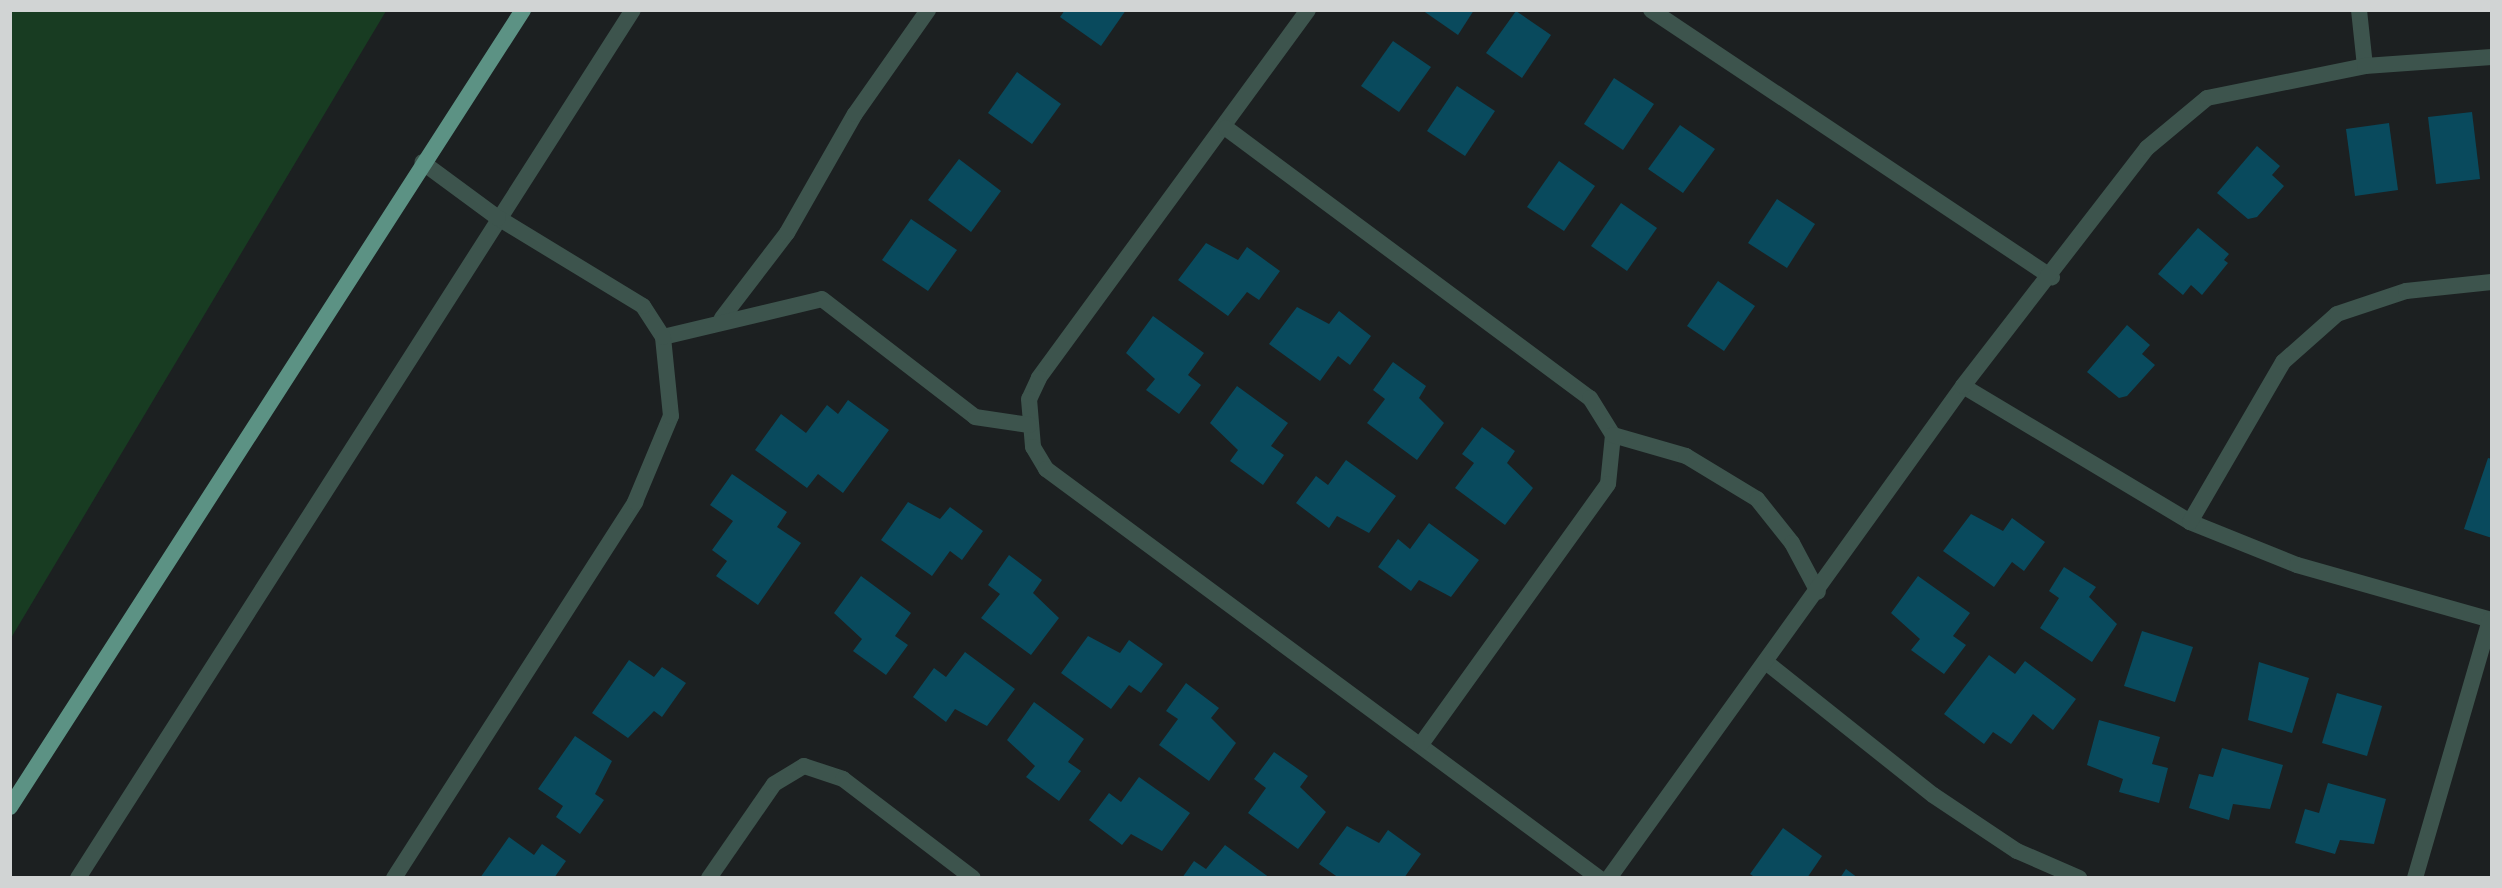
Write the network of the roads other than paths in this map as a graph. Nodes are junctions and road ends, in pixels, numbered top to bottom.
1 (523, 10) edge
2 (633, 10) edge
3 (928, 10) edge
4 (1308, 10) edge
5 (1651, 10) edge
6 (2359, 10) edge
7 (2492, 57) edge
8 (2365, 66) junction
9 (1226, 128) junction
10 (422, 162) junction
11 (498, 218) junction
12 (2052, 277) junction
13 (2492, 282) edge
14 (723, 318) junction
15 (663, 337) junction
16 (1963, 386) junction
17 (1029, 425) junction
18 (1612, 435) junction
19 (2190, 522) junction
20 (1818, 592) junction
21 (2491, 620) edge
22 (1767, 663) junction
23 (1422, 743) junction
24 (10, 807) edge
25 (78, 878) edge
26 (394, 878) edge
27 (709, 878) edge
28 (973, 878) edge
29 (1599, 878) edge
30 (1609, 878) edge
31 (2079, 878) edge
32 (2415, 878) edge

1 - 10 highway
2 - 11 street
3 - 14 street
4 - 9 street
5 - 12 street
6 - 8 street
7 - 8 street
8 - 12 street
9 - 17 street
9 - 18 street
10 - 11 street
10 - 24 highway
11 - 15 street
11 - 25 street
12 - 16 street
13 - 19 street
14 - 15 street
14 - 17 street
15 - 26 street
16 - 19 street
16 - 20 street
17 - 23 street
18 - 20 street
18 - 23 street
19 - 21 street
20 - 22 street
21 - 32 street
22 - 30 street
22 - 31 street
23 - 29 street
27 - 28 street

